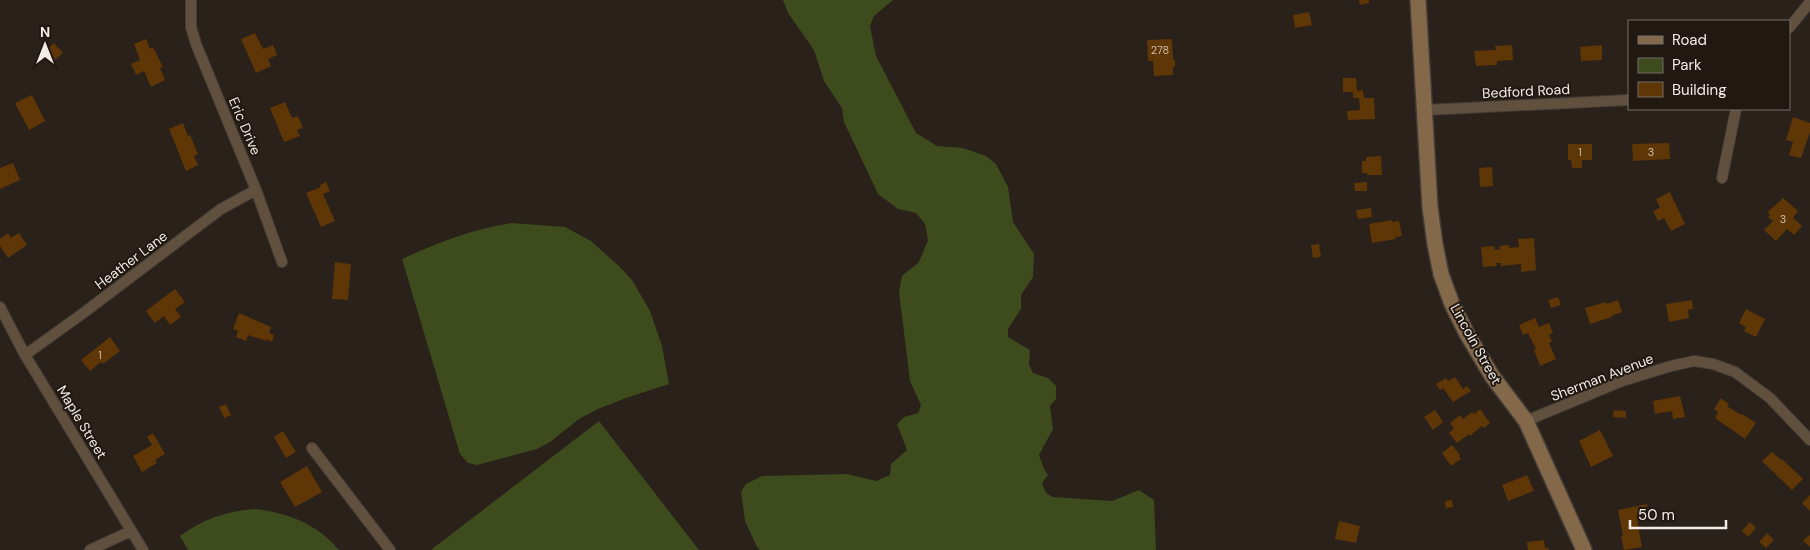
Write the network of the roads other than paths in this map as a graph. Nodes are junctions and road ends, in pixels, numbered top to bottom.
1 (191, 0) edge
2 (1418, 0) edge
3 (1810, 2) edge
4 (1790, 27) edge
5 (1628, 100) edge
6 (1425, 110) junction
7 (1736, 110) edge
8 (1722, 178) dead end
9 (256, 190) junction
10 (282, 262) dead end
11 (0, 307) edge
12 (25, 355) junction
13 (1526, 422) junction
14 (1810, 440) edge
15 (312, 448) dead end
16 (131, 531) junction
17 (90, 550) edge
18 (143, 550) edge
19 (390, 550) edge
20 (1584, 550) edge

1 - 9 street, Eric Drive
2 - 6 main road, Lincoln Street
3 - 4 street
5 - 6 street, Bedford Road
6 - 13 main road, Lincoln Street
7 - 8 street
9 - 10 street, Eric Drive
9 - 12 street, Heather Lane
11 - 12 street, Maple Street
12 - 16 street, Maple Street
13 - 14 street, Sherman Avenue
13 - 20 main road, Lincoln Street
15 - 19 street
16 - 17 street
16 - 18 street, Maple Street

